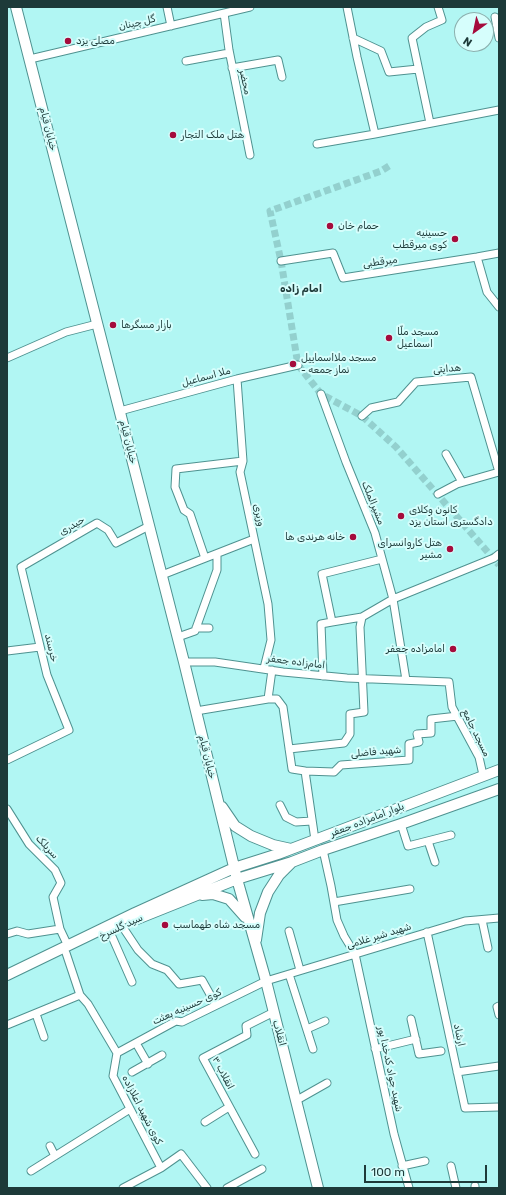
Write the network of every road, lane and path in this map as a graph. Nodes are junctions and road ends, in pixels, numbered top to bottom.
1 (16, 7) edge
2 (167, 7) edge
3 (250, 7) edge
4 (347, 7) edge
5 (438, 7) edge
6 (224, 13) junction
7 (495, 17) dead end
8 (171, 26) junction
9 (353, 38) junction
10 (499, 38) edge
11 (229, 53) junction
12 (30, 59) junction
13 (186, 61) dead end
14 (232, 68) junction
15 (418, 69) junction
16 (282, 77) dead end
17 (499, 110) edge
18 (430, 123) junction
19 (375, 134) junction
20 (317, 144) dead end
21 (250, 155) dead end
22 (499, 253) edge
23 (477, 257) junction
24 (281, 261) dead end
25 (499, 307) edge
26 (98, 324) junction
27 (7, 358) edge
28 (298, 365) dead end
29 (237, 379) junction
30 (321, 394) dead end
31 (120, 411) junction
32 (362, 416) dead end
33 (446, 454) dead end
34 (243, 461) junction
35 (499, 472) edge
36 (462, 482) junction
37 (438, 494) dead end
38 (149, 526) junction
39 (254, 539) junction
40 (217, 554) junction
41 (499, 554) edge
42 (205, 558) junction
43 (382, 559) junction
44 (21, 567) joint
45 (162, 575) junction
46 (393, 599) junction
47 (362, 617) junction
48 (332, 622) junction
49 (196, 628) junction
50 (209, 628) dead end
51 (178, 637) junction
52 (40, 647) junction
53 (7, 651) edge
54 (184, 662) junction
55 (264, 668) junction
56 (272, 670) junction
57 (323, 676) junction
58 (363, 679) junction
59 (406, 680) junction
60 (268, 699) junction
61 (196, 711) junction
62 (458, 716) junction
63 (289, 749) junction
64 (7, 760) edge
65 (499, 770) edge
66 (305, 771) junction
67 (483, 775) junction
68 (499, 789) edge
69 (218, 802) junction
70 (280, 805) dead end
71 (7, 809) edge
72 (312, 821) junction
73 (401, 824) junction
74 (451, 835) dead end
75 (315, 840) junction
76 (428, 841) junction
77 (291, 849) junction
78 (323, 850) junction
79 (278, 854) junction
80 (435, 862) dead end
81 (288, 863) junction
82 (234, 868) junction
83 (237, 879) junction
84 (410, 889) dead end
85 (194, 896) junction
86 (334, 902) junction
87 (499, 918) edge
88 (482, 920) junction
89 (250, 923) junction
90 (122, 926) junction
91 (60, 929) junction
92 (289, 931) dead end
93 (110, 932) junction
94 (427, 932) junction
95 (7, 934) edge
96 (256, 944) junction
97 (488, 948) dead end
98 (67, 949) junction
99 (355, 954) junction
100 (300, 970) junction
101 (289, 974) junction
102 (7, 975) edge
103 (266, 981) junction
104 (7, 982) edge
105 (132, 982) dead end
106 (80, 995) junction
107 (216, 1005) junction
108 (499, 1006) edge
109 (274, 1012) junction
110 (36, 1014) junction
111 (499, 1016) edge
112 (410, 1019) dead end
113 (325, 1021) dead end
114 (7, 1025) edge
115 (307, 1029) junction
116 (44, 1037) dead end
117 (416, 1039) junction
118 (136, 1043) junction
119 (376, 1048) junction
120 (313, 1049) dead end
121 (441, 1051) dead end
122 (117, 1053) junction
123 (162, 1055) dead end
124 (148, 1064) junction
125 (499, 1066) edge
126 (132, 1072) dead end
127 (457, 1072) junction
128 (327, 1082) dead end
129 (297, 1100) junction
130 (229, 1107) junction
131 (499, 1107) edge
132 (130, 1108) junction
133 (205, 1122) dead end
134 (50, 1146) dead end
135 (255, 1154) dead end
136 (54, 1156) junction
137 (425, 1161) dead end
138 (402, 1166) junction
139 (451, 1166) dead end
140 (161, 1168) junction
141 (262, 1169) dead end
142 (31, 1171) dead end
143 (123, 1188) edge
144 (207, 1188) edge
145 (227, 1188) edge
146 (318, 1188) edge
147 (409, 1188) edge
148 (456, 1188) edge

1 - 12 main road, خیابان قیام
2 - 8 street
3 - 6 street, گل چینان
4 - 9 street
5 - 15 street
6 - 8 street, گل چینان
6 - 11 street, محضر
7 - 10 street
8 - 12 street, گل چینان
9 - 15 street
9 - 19 street
11 - 13 street
11 - 14 street, محضر
12 - 26 main road, خیابان قیام
14 - 16 street
14 - 21 street, محضر
15 - 18 street
17 - 18 street
18 - 19 street
19 - 20 street
22 - 23 street, میرقطبی
23 - 24 street, میرقطبی
23 - 25 street
26 - 27 street
26 - 31 main road, خیابان قیام
28 - 29 street, ملا اسماعیل
29 - 31 street, ملا اسماعیل
29 - 34 street, وزیری
30 - 43 street, مشیرالملک
31 - 38 main road, خیابان قیام
32 - 35 street, هدایتی
33 - 36 street
34 - 39 street, وزیری
34 - 42 street
35 - 36 street
36 - 37 street
38 - 44 street, حیدری
38 - 45 main road, خیابان قیام
39 - 40 street, وزیری
39 - 55 street
40 - 42 street, وزیری
40 - 49 street
41 - 46 street
42 - 45 street, وزیری
43 - 46 street, مشیرالملک
43 - 48 street
44 - 52 street, خرسند
45 - 51 main road, خیابان قیام
46 - 47 street
46 - 59 street
47 - 48 street
47 - 58 street
48 - 57 street
49 - 50 street
49 - 51 street
51 - 54 main road, خیابان قیام
52 - 53 street
52 - 64 street, خرسند
54 - 55 street, امام‌زاده جعفر
54 - 61 main road, خیابان قیام
55 - 56 street, امام‌زاده جعفر
56 - 57 street, امام‌زاده جعفر
56 - 60 street
57 - 58 street, امام‌زاده جعفر
58 - 59 street, امام‌زاده جعفر
58 - 63 street
59 - 62 street, مسجد جامع
60 - 61 street
60 - 63 street
61 - 69 main road, خیابان قیام
62 - 66 street, شهید فاضلی
62 - 67 street, مسجد جامع
63 - 66 street
65 - 67 main road, بلوار امامزاده جعفر
66 - 72 street
67 - 75 main road, بلوار امامزاده جعفر
68 - 73 main road, بلوار امامزاده جعفر
69 - 77 main road
69 - 82 main road, خیابان قیام
70 - 72 street
71 - 91 street, سرپلک
72 - 75 street
73 - 76 street
73 - 78 main road, بلوار امامزاده جعفر
74 - 76 street
75 - 77 main road, بلوار امامزاده جعفر
76 - 80 street
77 - 79 main road, بلوار امامزاده جعفر
78 - 81 main road, بلوار امامزاده جعفر
78 - 86 street, شهید جواد کدخدا پور
79 - 81 main road
79 - 82 main road, بلوار امامزاده جعفر
81 - 83 main road, بلوار امامزاده جعفر
81 - 96 main road
82 - 83 main road, خیابان قیام
82 - 98 main road, سید گلسرخ
83 - 85 main road, سید گلسرخ
83 - 89 main road, انقلاب
84 - 86 street
85 - 89 main road
85 - 90 main road, سید گلسرخ
86 - 99 street, شهید جواد کدخدا پور
87 - 88 street, شهید شیر غلامی
88 - 94 street, شهید شیر غلامی
88 - 97 street
89 - 96 main road, انقلاب
90 - 93 main road, سید گلسرخ
90 - 107 street
91 - 95 street
91 - 98 street, سرپلک
92 - 100 street
93 - 98 main road, سید گلسرخ
93 - 105 street
94 - 99 street, شهید شیر غلامی
94 - 127 street, ارشاد
96 - 103 main road, انقلاب
98 - 102 main road, سید گلسرخ
98 - 104 main road, سید گلسرخ
98 - 106 street
99 - 100 street, شهید شیر غلامی
99 - 119 street, شهید جواد کدخدا پور
100 - 101 street, شهید شیر غلامی
101 - 103 street, شهید شیر غلامی
101 - 115 street
103 - 107 street, کوی حسینیه بعثت
103 - 109 main road, انقلاب
106 - 110 street
106 - 122 street
107 - 118 street, کوی حسینیه بعثت
108 - 111 street
109 - 129 main road, انقلاب
109 - 130 street, انقلاب ۳
110 - 114 street
110 - 116 street
112 - 117 street
113 - 115 street
115 - 120 street
117 - 119 street
117 - 121 street
118 - 122 street, کوی حسینیه بعثت
118 - 124 street
119 - 138 street, شهید جواد کدخدا پور
122 - 132 street, کوی شهید اعلازاده
123 - 124 street
124 - 126 street
125 - 127 street
127 - 131 street, ارشاد
128 - 129 street
129 - 146 main road, انقلاب
130 - 133 street
130 - 135 street, انقلاب ۳
132 - 136 street
132 - 140 street, کوی شهید اعلازاده
134 - 136 street
136 - 142 street
137 - 138 street
138 - 147 street, شهید جواد کدخدا پور
139 - 148 street
140 - 143 street
140 - 144 street
141 - 145 street

